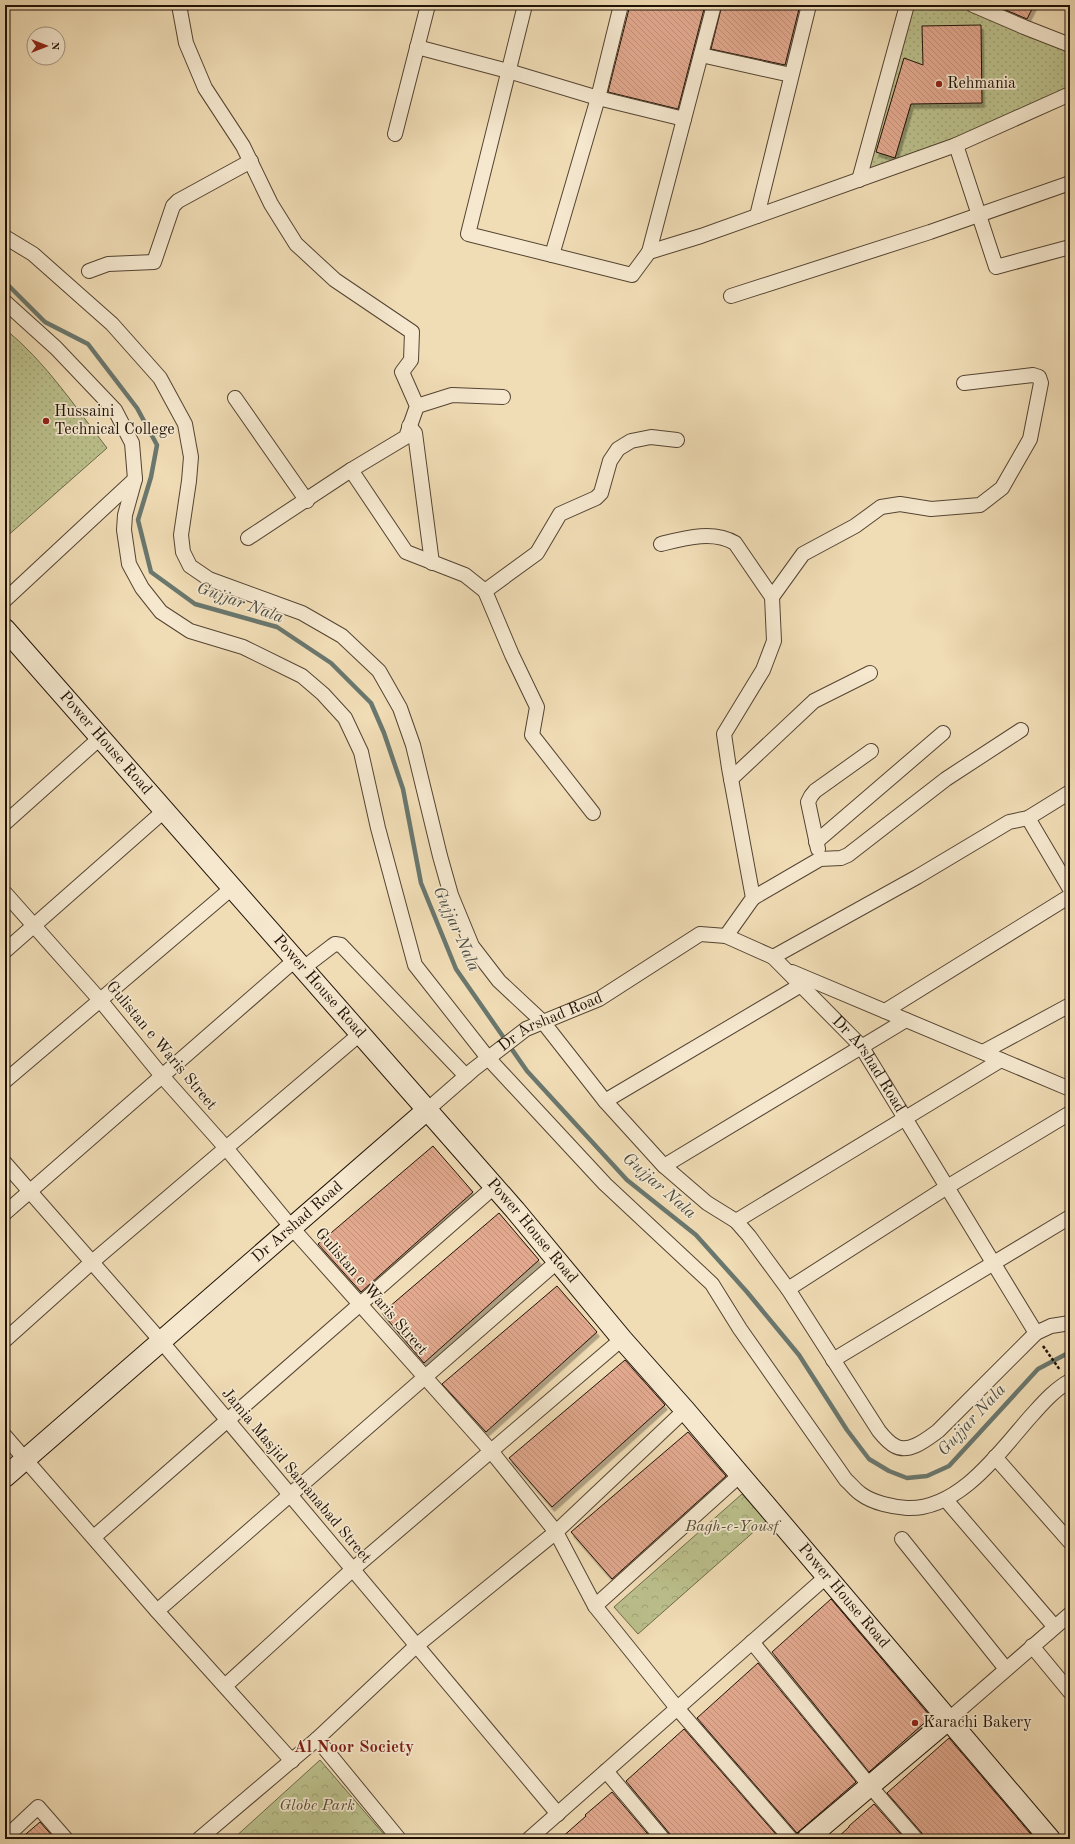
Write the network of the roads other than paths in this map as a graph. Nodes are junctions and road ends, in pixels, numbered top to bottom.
1 (179, 5) edge
2 (428, 5) edge
3 (525, 5) edge
4 (621, 5) edge
5 (714, 5) edge
6 (809, 5) edge
7 (907, 5) edge
8 (973, 5) edge
9 (1070, 45) edge
10 (417, 47) junction
11 (701, 55) junction
12 (508, 71) junction
13 (792, 75) junction
14 (1070, 94) edge
15 (598, 98) junction
16 (684, 119) junction
17 (395, 134) dead end
18 (956, 144) junction
19 (251, 162) junction
20 (859, 180) junction
21 (1070, 183) edge
22 (979, 215) junction
23 (757, 216) junction
24 (5, 237) edge
25 (1070, 246) edge
26 (649, 252) junction
27 (552, 255) junction
28 (89, 271) dead end
29 (731, 296) dead end
30 (5, 302) edge
31 (964, 383) dead end
32 (503, 397) dead end
33 (235, 398) dead end
34 (417, 406) junction
35 (409, 426) junction
36 (677, 440) dead end
37 (351, 470) junction
38 (136, 478) junction
39 (307, 501) junction
40 (248, 538) dead end
41 (661, 544) dead end
42 (432, 563) junction
43 (484, 591) junction
44 (772, 597) junction
45 (5, 600) edge
46 (5, 629) edge
47 (870, 673) dead end
48 (1021, 730) dead end
49 (944, 733) dead end
50 (100, 738) junction
51 (871, 751) dead end
52 (731, 779) junction
53 (1070, 792) edge
54 (164, 811) junction
55 (593, 813) dead end
56 (1028, 818) junction
57 (5, 823) edge
58 (816, 842) junction
59 (820, 859) junction
60 (232, 888) junction
61 (1070, 889) edge
62 (5, 893) edge
63 (1070, 896) edge
64 (753, 898) junction
65 (33, 926) junction
66 (726, 936) junction
67 (5, 951) edge
68 (773, 957) junction
69 (298, 964) junction
70 (785, 969) junction
71 (801, 985) junction
72 (100, 1000) junction
73 (1070, 1005) edge
74 (885, 1011) junction
75 (906, 1020) junction
76 (543, 1022) junction
77 (360, 1034) junction
78 (861, 1046) junction
79 (983, 1052) junction
80 (488, 1058) junction
81 (1001, 1060) junction
82 (162, 1076) junction
83 (466, 1076) junction
84 (5, 1080) edge
85 (1070, 1089) edge
86 (605, 1101) junction
87 (427, 1110) junction
88 (1070, 1113) edge
89 (905, 1117) junction
90 (226, 1148) junction
91 (5, 1163) edge
92 (664, 1166) junction
93 (494, 1186) junction
94 (947, 1186) junction
95 (30, 1191) junction
96 (5, 1213) edge
97 (1070, 1217) edge
98 (736, 1221) junction
99 (292, 1228) junction
100 (558, 1261) junction
101 (92, 1262) junction
102 (994, 1262) junction
103 (788, 1289) junction
104 (359, 1304) junction
105 (1070, 1323) edge
106 (1039, 1338) junction
107 (622, 1339) junction
108 (5, 1340) edge
109 (161, 1341) junction
110 (833, 1360) junction
111 (425, 1378) junction
112 (1067, 1379) edge
113 (685, 1410) junction
114 (228, 1421) junction
115 (5, 1436) edge
116 (491, 1451) junction
117 (995, 1457) junction
118 (25, 1460) junction
119 (740, 1475) junction
120 (5, 1477) edge
121 (290, 1496) junction
122 (946, 1500) junction
123 (556, 1532) junction
124 (94, 1537) junction
125 (902, 1539) dead end
126 (1070, 1542) edge
127 (352, 1570) junction
128 (826, 1577) junction
129 (596, 1606) junction
130 (157, 1611) junction
131 (1070, 1614) edge
132 (1054, 1626) junction
133 (752, 1642) junction
134 (416, 1646) junction
135 (1032, 1646) junction
136 (1006, 1669) junction
137 (225, 1686) junction
138 (1070, 1692) edge
139 (677, 1708) junction
140 (948, 1720) junction
141 (317, 1739) junction
142 (292, 1761) junction
143 (606, 1771) junction
144 (870, 1786) junction
145 (558, 1814) junction
146 (5, 1838) edge
147 (532, 1838) edge
148 (66, 1839) edge
149 (199, 1839) edge
150 (399, 1839) edge
151 (663, 1839) edge
152 (791, 1839) edge
153 (807, 1839) edge
154 (916, 1839) edge
155 (1050, 1839) edge

1 - 19 street
2 - 10 street
3 - 12 street
4 - 15 street
5 - 11 street
6 - 13 street
7 - 20 street
8 - 9 street
10 - 12 street
10 - 17 street
11 - 13 street
11 - 16 street
12 - 15 street
12 - 27 street
13 - 23 street
14 - 18 street
15 - 16 street
15 - 27 street
16 - 26 street
18 - 20 street
18 - 22 street
19 - 28 street
19 - 34 street
20 - 23 street
21 - 22 street
22 - 25 street
22 - 29 street
23 - 26 street
24 - 76 street
26 - 27 street
30 - 38 street
31 - 44 street
32 - 34 street
33 - 39 street
34 - 35 street
35 - 37 street
35 - 42 street
36 - 43 street
37 - 39 street
37 - 42 street
38 - 45 street
38 - 80 street
39 - 40 street
41 - 44 street
42 - 43 street
43 - 55 street
44 - 52 street
46 - 50 street, Power House Road
47 - 52 street
48 - 59 street
49 - 58 street
50 - 54 street, Power House Road
50 - 57 street
51 - 58 street
52 - 64 street
53 - 56 street
54 - 60 street, Power House Road
54 - 65 street
56 - 61 street
56 - 68 street
58 - 59 street
59 - 64 street
60 - 69 street, Power House Road
60 - 72 street
62 - 65 street, Gulistan e Waris Street
63 - 74 street
64 - 66 street
65 - 67 street
65 - 72 street, Gulistan e Waris Street
66 - 68 street, Dr Arshad Road
66 - 76 street, Dr Arshad Road
68 - 70 street, Dr Arshad Road
69 - 77 street, Power House Road
69 - 82 street
69 - 83 street
70 - 71 street, Dr Arshad Road
70 - 74 street
71 - 78 street, Dr Arshad Road
71 - 86 street
72 - 82 street, Gulistan e Waris Street
72 - 84 street
73 - 79 street
74 - 75 street
75 - 78 street
75 - 79 street
76 - 80 street, Dr Arshad Road
76 - 86 street
77 - 87 street, Power House Road
77 - 90 street
78 - 89 street, Dr Arshad Road
78 - 92 street
79 - 81 street
80 - 83 street, Dr Arshad Road
80 - 122 street
81 - 85 street
81 - 89 street
82 - 90 street, Gulistan e Waris Street
82 - 95 street
83 - 87 street, Dr Arshad Road
86 - 92 street
87 - 93 street, Power House Road
87 - 99 street, Dr Arshad Road
88 - 94 street
89 - 94 street, Dr Arshad Road
89 - 98 street
90 - 99 street, Gulistan e Waris Street
90 - 101 street
91 - 95 street, Jamia Masjid Samanabad Street
92 - 98 street
93 - 100 street, Power House Road
93 - 104 street
94 - 102 street, Dr Arshad Road
94 - 103 street
95 - 96 street
95 - 101 street, Jamia Masjid Samanabad Street
97 - 102 street
98 - 103 street
99 - 104 street, Gulistan e Waris Street
99 - 109 street, Dr Arshad Road
100 - 107 street, Power House Road
100 - 111 street
101 - 108 street
101 - 109 street, Jamia Masjid Samanabad Street
102 - 106 street, Dr Arshad Road
102 - 110 street
103 - 110 street
104 - 111 street, Gulistan e Waris Street
104 - 114 street
105 - 106 street
106 - 110 street
107 - 113 street, Power House Road
107 - 116 street
109 - 114 street, Jamia Masjid Samanabad Street
109 - 118 street, Dr Arshad Road
111 - 116 street, Gulistan e Waris Street
111 - 121 street
112 - 117 street
113 - 119 street, Power House Road
113 - 123 street
114 - 121 street, Jamia Masjid Samanabad Street
114 - 124 street
115 - 118 street
116 - 123 street, Gulistan e Waris Street
116 - 127 street
117 - 122 street
117 - 126 street
118 - 120 street, Dr Arshad Road
118 - 124 street
119 - 128 street, Power House Road
119 - 129 street
121 - 127 street, Jamia Masjid Samanabad Street
121 - 130 street
122 - 132 street
123 - 129 street, Gulistan e Waris Street
123 - 134 street
124 - 130 street
125 - 136 street
127 - 134 street, Jamia Masjid Samanabad Street
127 - 137 street
128 - 133 street
128 - 140 street, Power House Road
129 - 139 street, Gulistan e Waris Street
130 - 137 street
131 - 132 street
132 - 135 street
133 - 139 street
133 - 144 street
134 - 141 street
134 - 145 street, Jamia Masjid Samanabad Street
135 - 136 street
135 - 138 street
136 - 140 street
137 - 142 street
139 - 143 street
139 - 152 street, Gulistan e Waris Street
140 - 144 street
140 - 155 street, Power House Road
141 - 142 street
141 - 150 street
142 - 149 street
143 - 145 street
143 - 151 street
144 - 153 street
144 - 154 street
145 - 147 street
146 - 148 street

